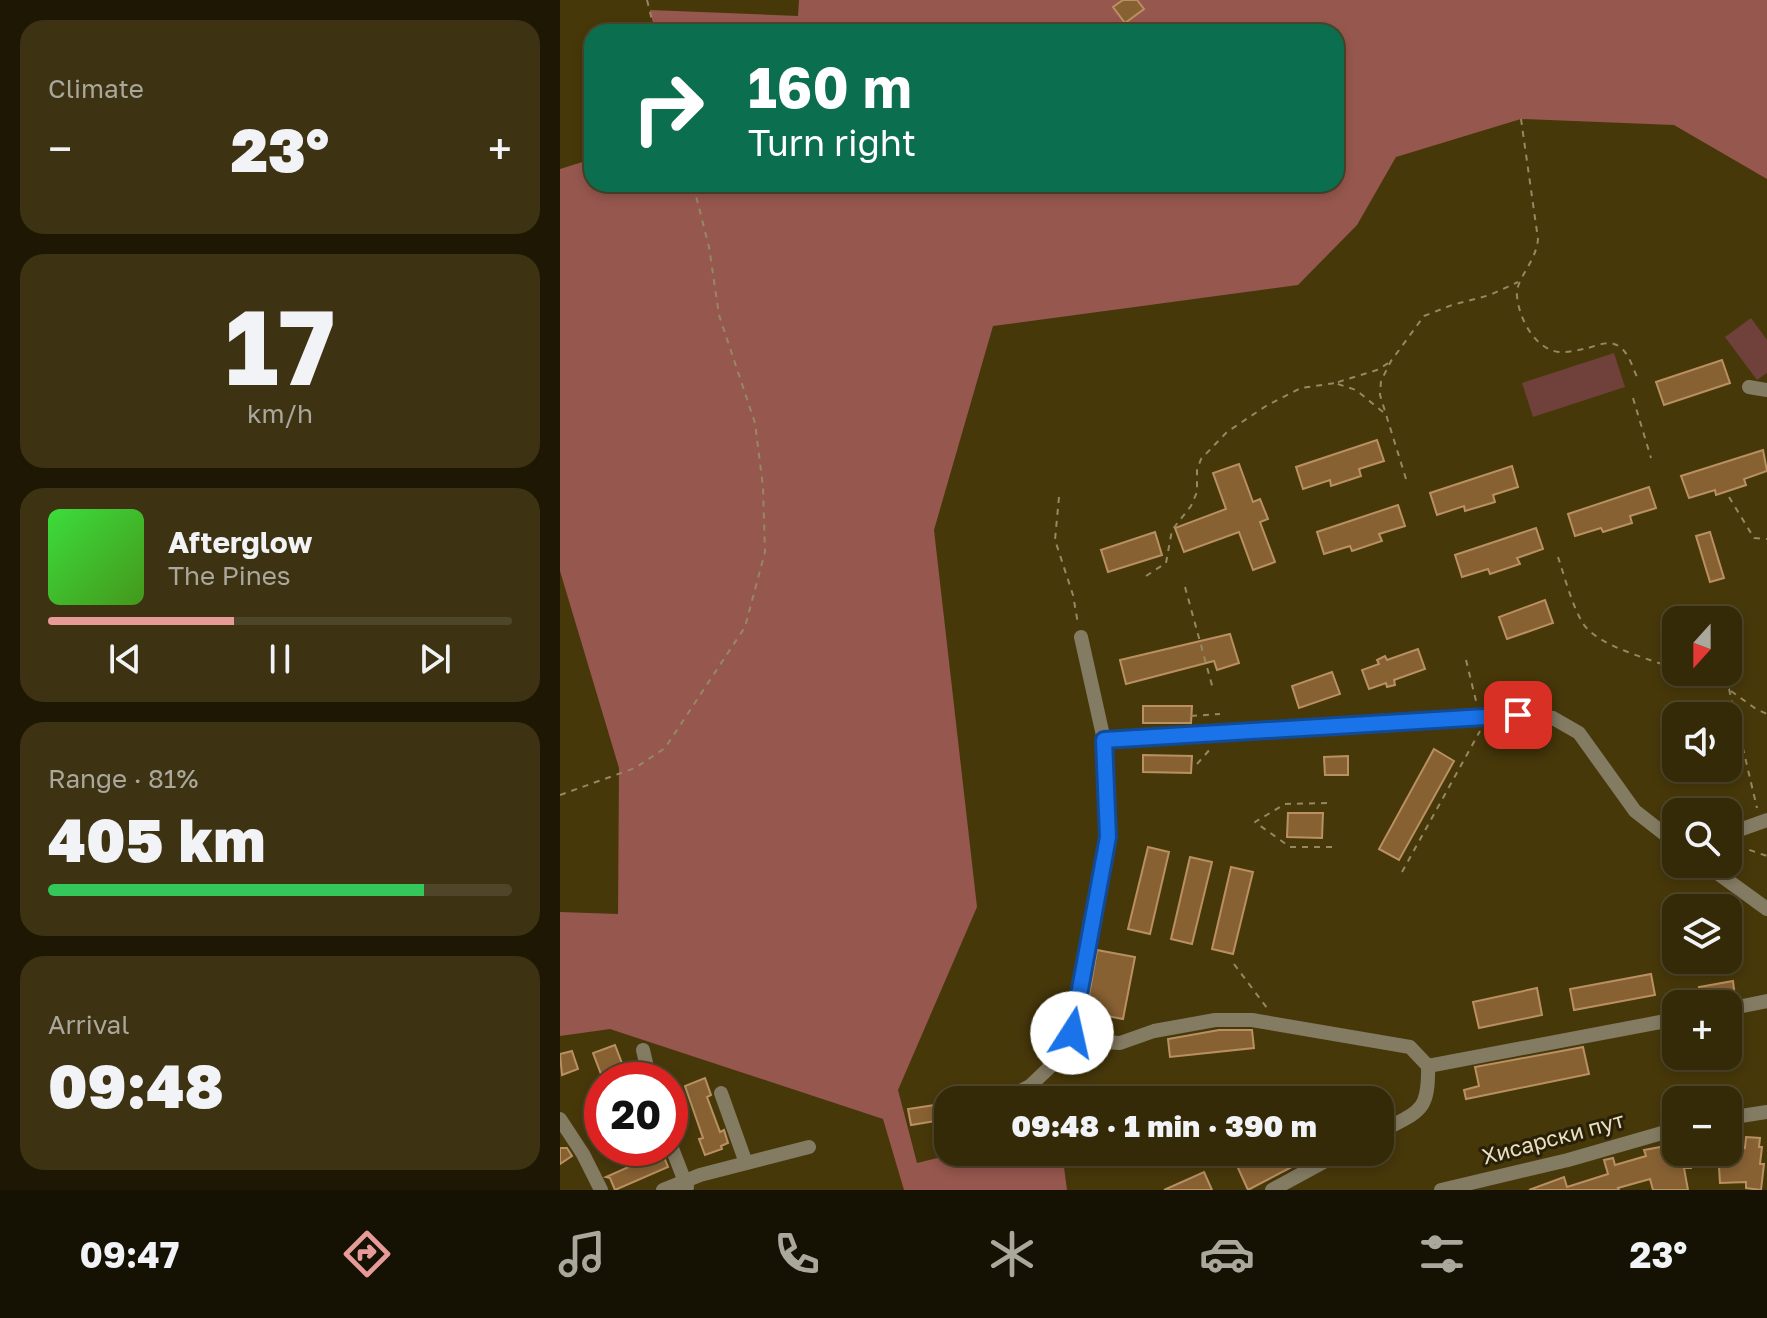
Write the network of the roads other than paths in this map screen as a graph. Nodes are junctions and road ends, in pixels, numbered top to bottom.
1 (1749, 387) dead end
2 (1767, 390) edge
3 (1081, 637) road end
4 (1104, 740) junction
5 (1764, 821) edge
6 (1742, 829) edge
7 (1662, 832) edge
8 (1724, 878) edge
9 (1767, 909) edge
10 (1767, 1001) edge
11 (1742, 1006) edge
12 (1662, 1022) edge
13 (1072, 1033) junction
14 (643, 1050) dead end
15 (646, 1062) edge
16 (1428, 1066) junction
17 (1030, 1086) edge
18 (721, 1093) dead end
19 (1767, 1112) edge
20 (1742, 1116) edge
21 (560, 1119) edge
22 (1394, 1124) edge
23 (1662, 1133) edge
24 (809, 1147) dead end
25 (746, 1163) junction
26 (679, 1166) edge
27 (1316, 1166) edge
28 (687, 1185) edge
29 (1462, 1188) edge
30 (601, 1190) edge
31 (663, 1190) edge
32 (1272, 1190) edge
33 (1441, 1190) edge

1 - 2 street
3 - 4 street
4 - 7 street
4 - 13 street
5 - 6 street
8 - 9 street
10 - 11 street
12 - 16 street
13 - 16 street
13 - 17 street
14 - 15 street
16 - 22 street
18 - 25 street
19 - 20 street
21 - 30 street
23 - 29 street, Хисарски пут
24 - 25 street
25 - 28 street
26 - 28 street
27 - 32 street
28 - 31 street
29 - 33 street, Хисарски пут

